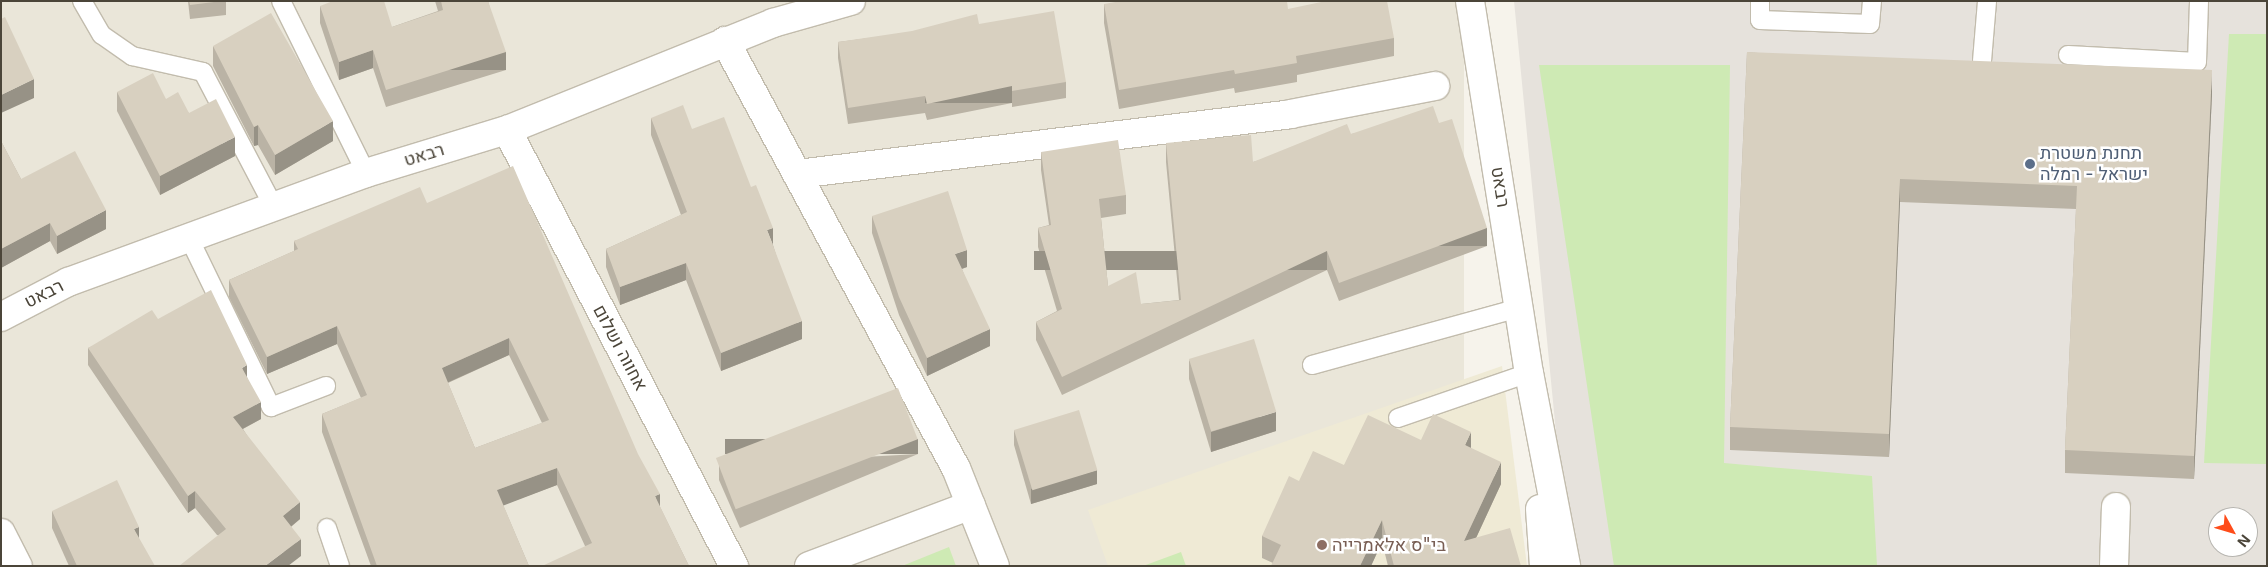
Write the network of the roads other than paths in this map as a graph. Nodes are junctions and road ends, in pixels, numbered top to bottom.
1 (82, 1) edge
2 (281, 1) edge
3 (851, 1) edge
4 (1470, 1) edge
5 (1760, 1) edge
6 (1872, 1) edge
7 (1987, 1) edge
8 (2199, 1) edge
9 (725, 41) junction
10 (2068, 54) dead end
11 (1982, 60) edge
12 (1435, 86) dead end
13 (507, 130) junction
14 (366, 173) junction
15 (796, 174) junction
16 (274, 207) junction
17 (190, 238) junction
18 (1519, 308) junction
19 (1, 317) edge
20 (1312, 365) dead end
21 (1529, 373) junction
22 (326, 386) dead end
23 (1398, 418) dead end
24 (971, 505) junction
25 (2116, 506) dead end
26 (327, 528) dead end
27 (1, 533) edge
28 (18, 566) edge
29 (340, 566) edge
30 (734, 566) edge
31 (809, 566) edge
32 (995, 566) edge
33 (1544, 566) edge
34 (1566, 566) edge
35 (2114, 566) edge

1 - 16 lane
2 - 14 lane
3 - 9 street, רבאט
4 - 18 street, רבאט
5 - 6 lane
7 - 11 lane
8 - 10 lane
9 - 13 street, רבאט
9 - 15 street
12 - 15 street
13 - 14 street, רבאט
13 - 30 street, אחווה ושלום
14 - 16 street, רבאט
15 - 24 street
16 - 17 street, רבאט
17 - 19 street, רבאט
17 - 22 lane
18 - 20 lane
18 - 21 street, רבאט
21 - 23 lane
21 - 33 street, רבאט
21 - 34 street, רבאט
24 - 31 street
24 - 32 street
25 - 35 street
26 - 29 lane
27 - 28 street

